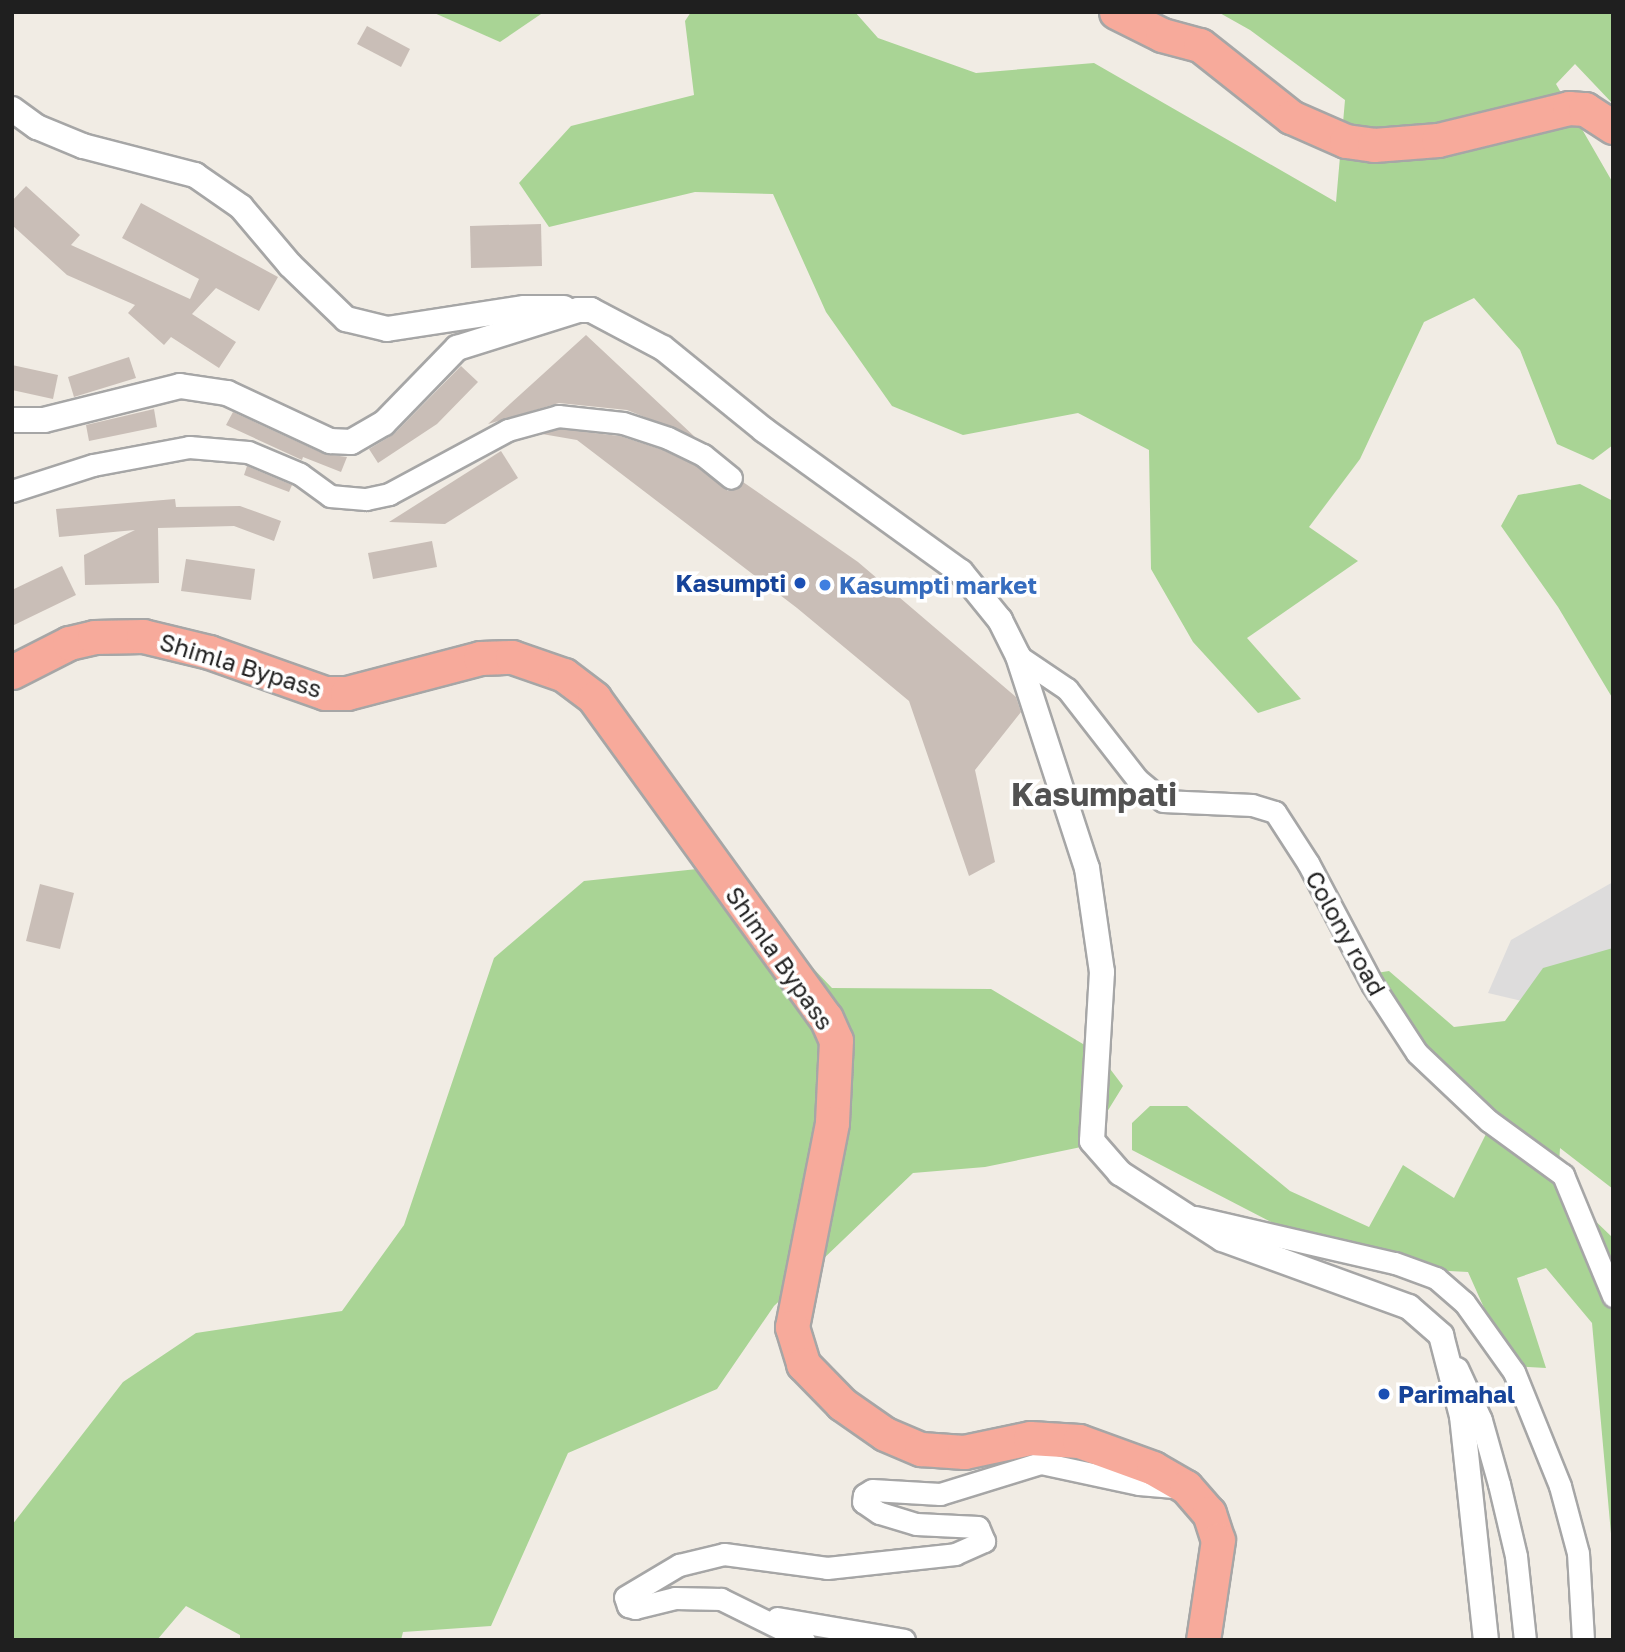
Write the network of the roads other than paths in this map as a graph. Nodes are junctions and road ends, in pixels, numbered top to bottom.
1 (1116, 12) edge
2 (12, 109) edge
3 (1613, 127) edge
4 (578, 310) junction
5 (12, 420) edge
6 (731, 478) dead end
7 (12, 491) edge
8 (1018, 656) junction
9 (12, 672) edge
10 (1176, 1212) junction
11 (1613, 1296) edge
12 (1447, 1347) junction
13 (1186, 1488) junction
14 (752, 1611) junction
15 (804, 1640) edge
16 (904, 1640) edge
17 (1203, 1640) edge
18 (1486, 1640) edge
19 (1524, 1640) edge
20 (1583, 1640) edge

1 - 3 highway
2 - 4 street
4 - 5 street
4 - 8 street
6 - 7 street
8 - 10 street
8 - 11 street, Colony road
9 - 13 highway, Shimla Bypass
10 - 12 street
10 - 20 street
12 - 18 street
12 - 19 street
13 - 14 street
13 - 17 highway, Shimla Bypass
14 - 15 street
14 - 16 street

